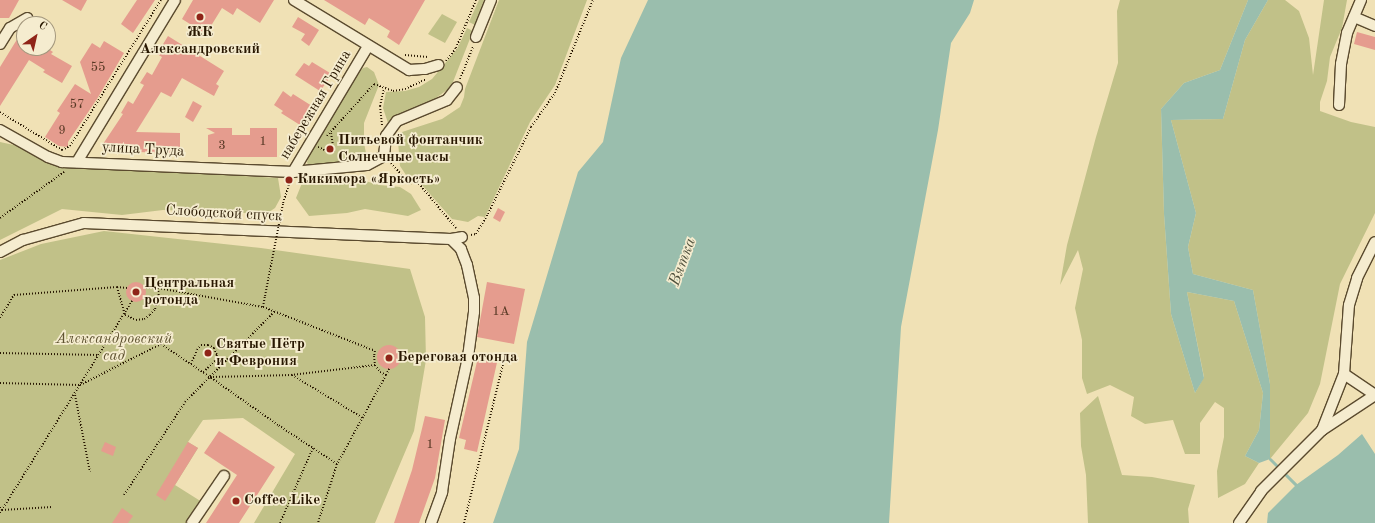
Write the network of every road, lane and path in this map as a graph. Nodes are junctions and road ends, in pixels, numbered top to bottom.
1 (161, 0) edge
2 (174, 0) edge
3 (294, 0) edge
4 (476, 0) edge
5 (491, 0) edge
6 (593, 0) edge
7 (1361, 0) edge
8 (1354, 17) junction
9 (16, 24) edge
10 (1375, 26) edge
11 (476, 37) joint
12 (0, 44) edge
13 (368, 46) junction
14 (400, 52) dead end
15 (443, 55) dead end
16 (430, 57) dead end
17 (438, 65) dead end
18 (429, 77) dead end
19 (457, 87) joint
20 (384, 89) junction
21 (1339, 105) dead end
22 (0, 112) edge
23 (1, 132) edge
24 (331, 132) junction
25 (386, 136) junction
26 (325, 137) dead end
27 (313, 146) dead end
28 (78, 162) junction
29 (396, 168) dead end
30 (293, 172) junction
31 (283, 203) dead end
32 (448, 217) dead end
33 (0, 218) edge
34 (476, 234) dead end
35 (462, 237) dead end
36 (451, 239) junction
37 (1375, 242) edge
38 (0, 252) edge
39 (117, 286) junction
40 (127, 288) dead end
41 (146, 288) dead end
42 (158, 288) junction
43 (132, 301) dead end
44 (263, 308) junction
45 (275, 311) junction
46 (125, 314) junction
47 (0, 318) edge
48 (506, 352) dead end
49 (0, 353) edge
50 (99, 356) junction
51 (192, 364) junction
52 (375, 365) junction
53 (389, 369) dead end
54 (203, 372) junction
55 (1344, 374) junction
56 (291, 375) junction
57 (386, 375) junction
58 (210, 377) junction
59 (0, 383) edge
60 (80, 385) junction
61 (75, 394) junction
62 (1375, 395) edge
63 (362, 418) junction
64 (1322, 430) junction
65 (313, 448) junction
66 (337, 464) junction
67 (90, 472) dead end
68 (224, 476) dead end
69 (124, 494) dead end
70 (0, 507) edge
71 (52, 507) dead end
72 (2, 510) junction
73 (0, 513) edge
74 (192, 523) edge
75 (280, 523) edge
76 (318, 523) edge
77 (431, 523) edge
78 (464, 523) edge
79 (1238, 523) edge

1 - 22 path
2 - 28 street
3 - 13 street
4 - 15 path
5 - 11 street
6 - 34 path
7 - 8 street
8 - 10 street
8 - 21 street
9 - 12 street
11 - 19 path
13 - 17 street
13 - 30 street, набережная Грина
14 - 16 path
18 - 20 path
19 - 25 street
20 - 24 path
20 - 25 path
23 - 28 street, улица Труда
24 - 26 path
24 - 27 path
25 - 30 street, набережная Грина
28 - 30 street, улица Труда
28 - 33 path
29 - 32 path
31 - 44 path, bridge
35 - 36 street, Слободской спуск
36 - 38 street, Слободской спуск
36 - 77 street
37 - 55 street
39 - 40 path
39 - 46 path
39 - 47 path
41 - 42 path
42 - 44 path
42 - 46 path
43 - 46 path
44 - 45 path
45 - 52 path
45 - 58 path
46 - 50 path
48 - 78 path
49 - 50 path
50 - 60 path
51 - 54 path
51 - 54 path
51 - 60 path
52 - 56 path
52 - 57 path
53 - 57 path
54 - 58 path
55 - 62 street
55 - 64 street
56 - 58 path
56 - 63 path
57 - 63 path
58 - 65 path
58 - 69 path
59 - 60 path
60 - 61 path
61 - 67 path
61 - 72 path
62 - 64 street
63 - 66 path
64 - 79 street
65 - 66 path
65 - 75 path
66 - 76 path
68 - 74 street
70 - 72 path
71 - 72 path
72 - 73 path

